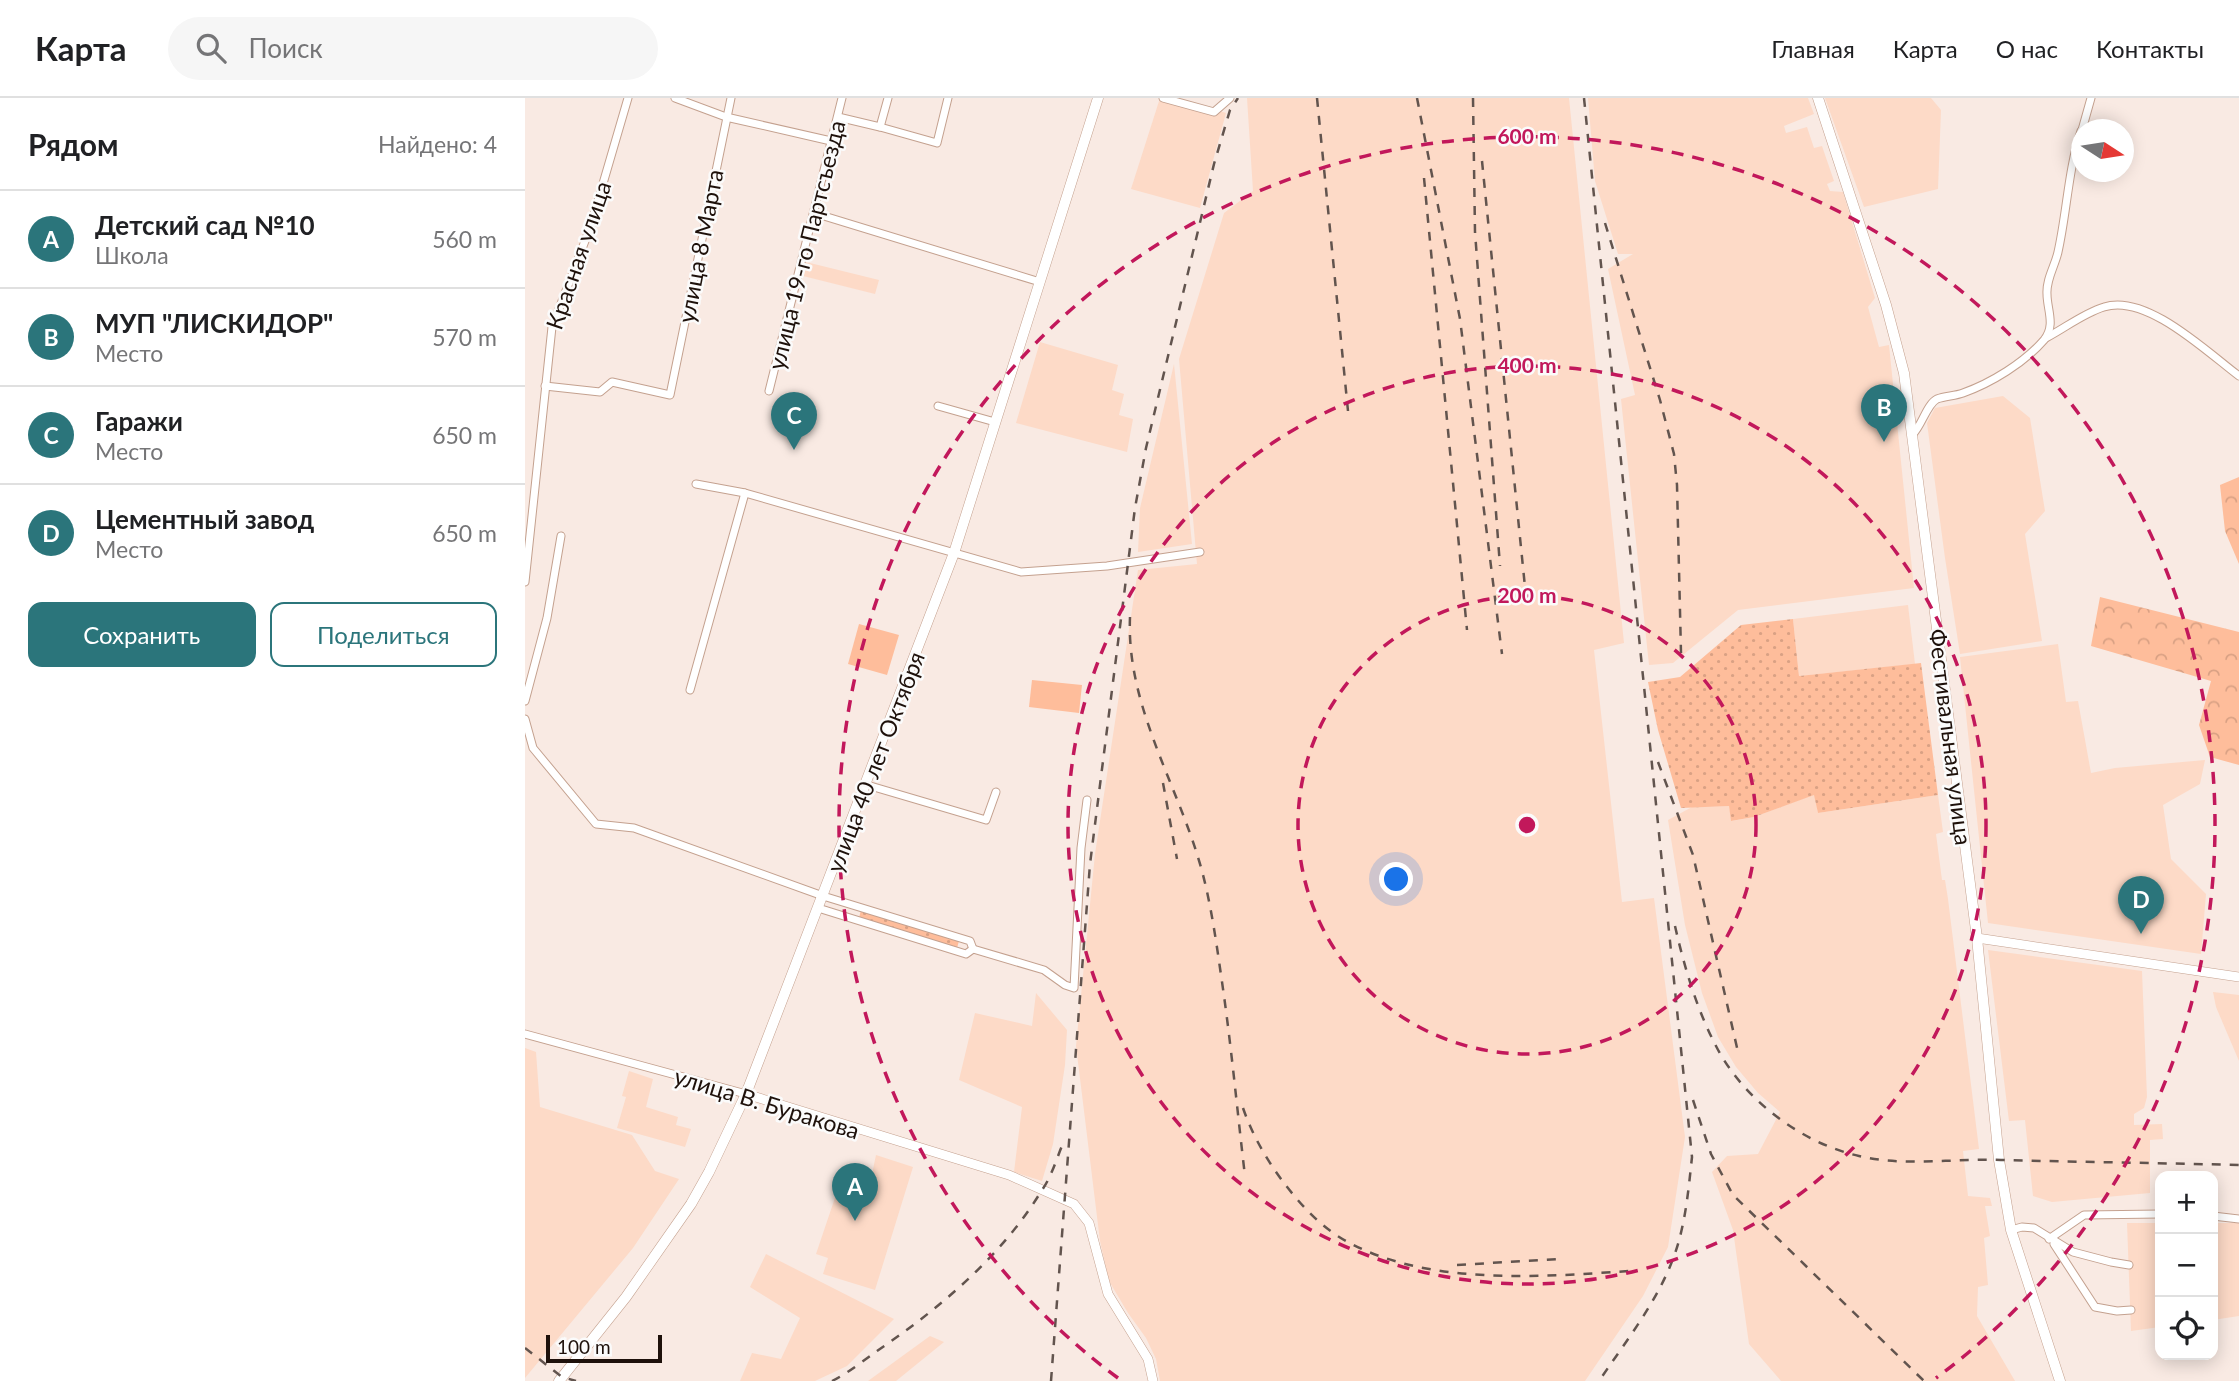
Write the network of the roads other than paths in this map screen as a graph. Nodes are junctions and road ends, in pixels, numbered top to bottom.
1 (628, 98) edge
2 (675, 98) edge
3 (731, 98) edge
4 (842, 98) edge
5 (888, 98) edge
6 (948, 98) edge
7 (1098, 98) edge
8 (1163, 98) edge
9 (1230, 98) edge
10 (1818, 98) edge
11 (2091, 98) edge
12 (726, 117) junction
13 (838, 117) junction
14 (2085, 119) edge
15 (880, 127) junction
16 (831, 141) junction
17 (2071, 176) edge
18 (814, 213) junction
19 (1040, 282) junction
20 (2046, 338) junction
21 (2239, 376) edge
22 (545, 386) junction
23 (769, 391) dead end
24 (938, 406) dead end
25 (995, 422) junction
26 (1913, 434) junction
27 (696, 484) dead end
28 (745, 493) junction
29 (561, 536) dead end
30 (1201, 552) dead end
31 (954, 553) junction
32 (525, 582) edge
33 (689, 690) dead end
34 (525, 701) edge
35 (525, 719) edge
36 (867, 785) junction
37 (996, 792) dead end
38 (1087, 800) dead end
39 (823, 896) junction
40 (818, 908) junction
41 (1977, 938) junction
42 (973, 949) junction
43 (2239, 977) edge
44 (525, 1034) edge
45 (746, 1094) junction
46 (2155, 1214) edge
47 (2218, 1217) edge
48 (2239, 1219) edge
49 (2011, 1230) junction
50 (2051, 1240) junction
51 (2129, 1265) dead end
52 (2131, 1310) dead end
53 (559, 1381) edge
54 (1153, 1381) edge
55 (2060, 1381) edge

1 - 22 street, Красная улица
2 - 12 street
3 - 12 street, улица 8 Марта
4 - 13 street, улица 19-го Партсъезда
5 - 15 street
6 - 15 street
7 - 19 main road, улица 40 лет Октября
8 - 9 street
10 - 26 main road, Фестивальная улица
11 - 14 street
12 - 16 street
12 - 22 street, улица 8 Марта
13 - 15 street
13 - 16 street, улица 19-го Партсъезда
16 - 18 street, улица 19-го Партсъезда
17 - 20 street
18 - 19 street
18 - 23 street, улица 19-го Партсъезда
19 - 25 main road, улица 40 лет Октября
20 - 21 street
20 - 26 street
22 - 32 street, Красная улица
24 - 25 street
25 - 31 main road, улица 40 лет Октября
26 - 41 main road, Фестивальная улица
27 - 28 street
28 - 31 street
28 - 33 street
29 - 34 street
30 - 31 street
31 - 36 main road, улица 40 лет Октября
35 - 39 street
36 - 37 street
36 - 39 main road, улица 40 лет Октября
38 - 42 street
39 - 40 main road, улица 40 лет Октября
39 - 42 street
40 - 42 street
40 - 45 main road, улица 40 лет Октября
41 - 43 street
41 - 49 main road, Фестивальная улица
44 - 45 street, улица В. Буракова
45 - 53 main road, улица 40 лет Октября
45 - 54 street, улица В. Буракова
46 - 50 street
47 - 48 street
49 - 50 street
49 - 55 main road, Фестивальная улица
50 - 51 street
50 - 52 street

